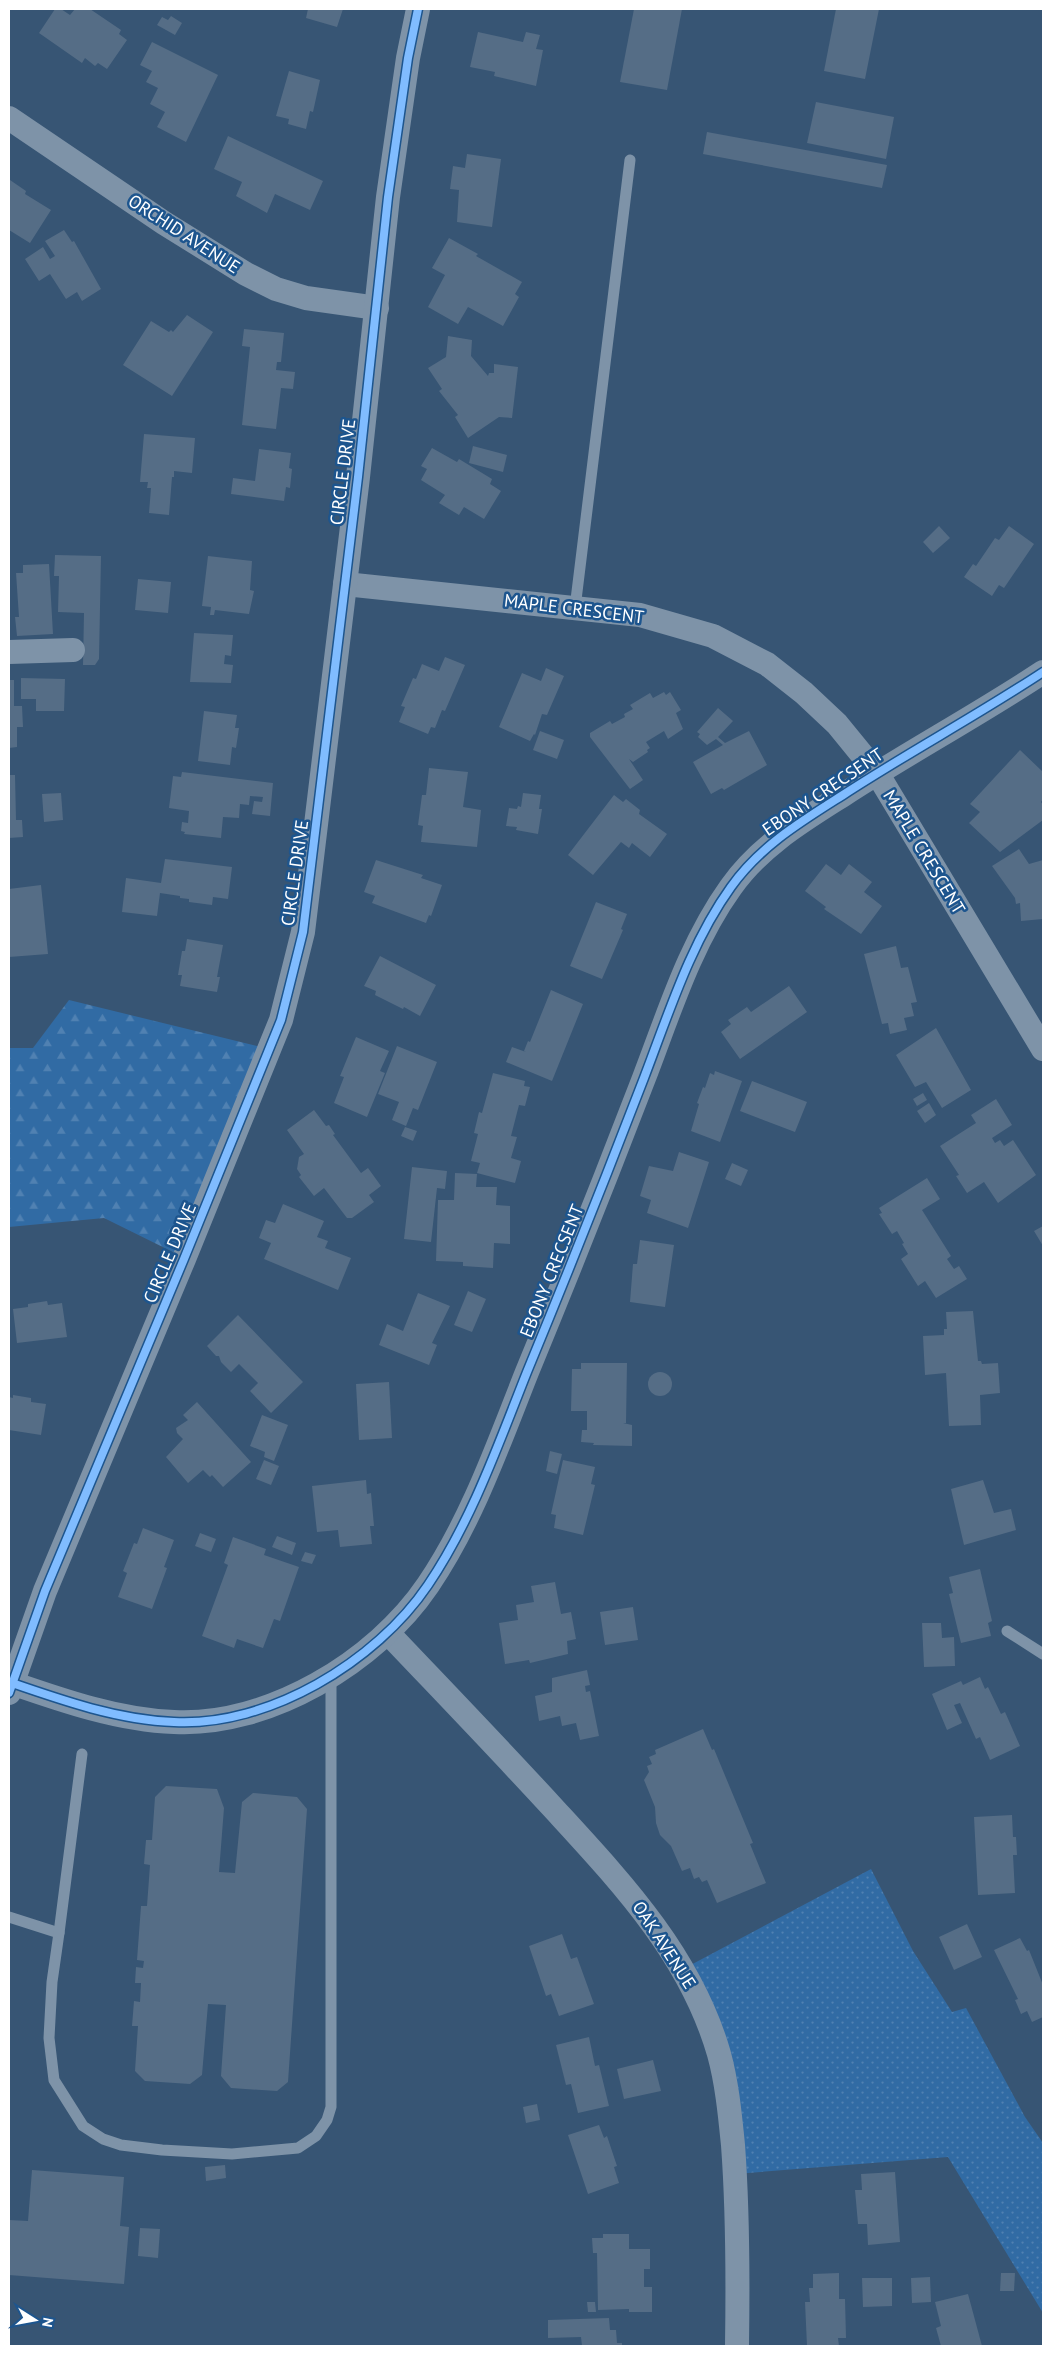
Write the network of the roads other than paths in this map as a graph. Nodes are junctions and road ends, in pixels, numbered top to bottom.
1 (418, 9) edge
2 (9, 118) edge
3 (630, 160) dead end
4 (377, 308) junction
5 (345, 584) junction
6 (575, 608) junction
7 (72, 650) dead end
8 (9, 652) edge
9 (1043, 672) edge
10 (877, 773) junction
11 (1043, 1050) edge
12 (1007, 1631) dead end
13 (388, 1633) junction
14 (1043, 1654) edge
15 (331, 1675) junction
16 (10, 1686) edge
17 (82, 1754) dead end
18 (9, 1917) edge
19 (59, 1933) junction
20 (737, 2346) edge

1 - 4 street, CIRCLE DRIVE
2 - 4 street, ORCHID AVENUE
3 - 6 lane
4 - 5 street, CIRCLE DRIVE
5 - 6 street, MAPLE CRESCENT
5 - 16 street, CIRCLE DRIVE
6 - 10 street, MAPLE CRESCENT
7 - 8 street
9 - 10 street, EBONY CRECSENT
10 - 11 street, MAPLE CRESCENT
10 - 13 street, EBONY CRECSENT
12 - 14 lane
13 - 15 street, EBONY CRECSENT
13 - 20 street, OAK AVENUE
15 - 16 street, EBONY CRECSENT
15 - 19 lane
17 - 19 lane
18 - 19 lane

